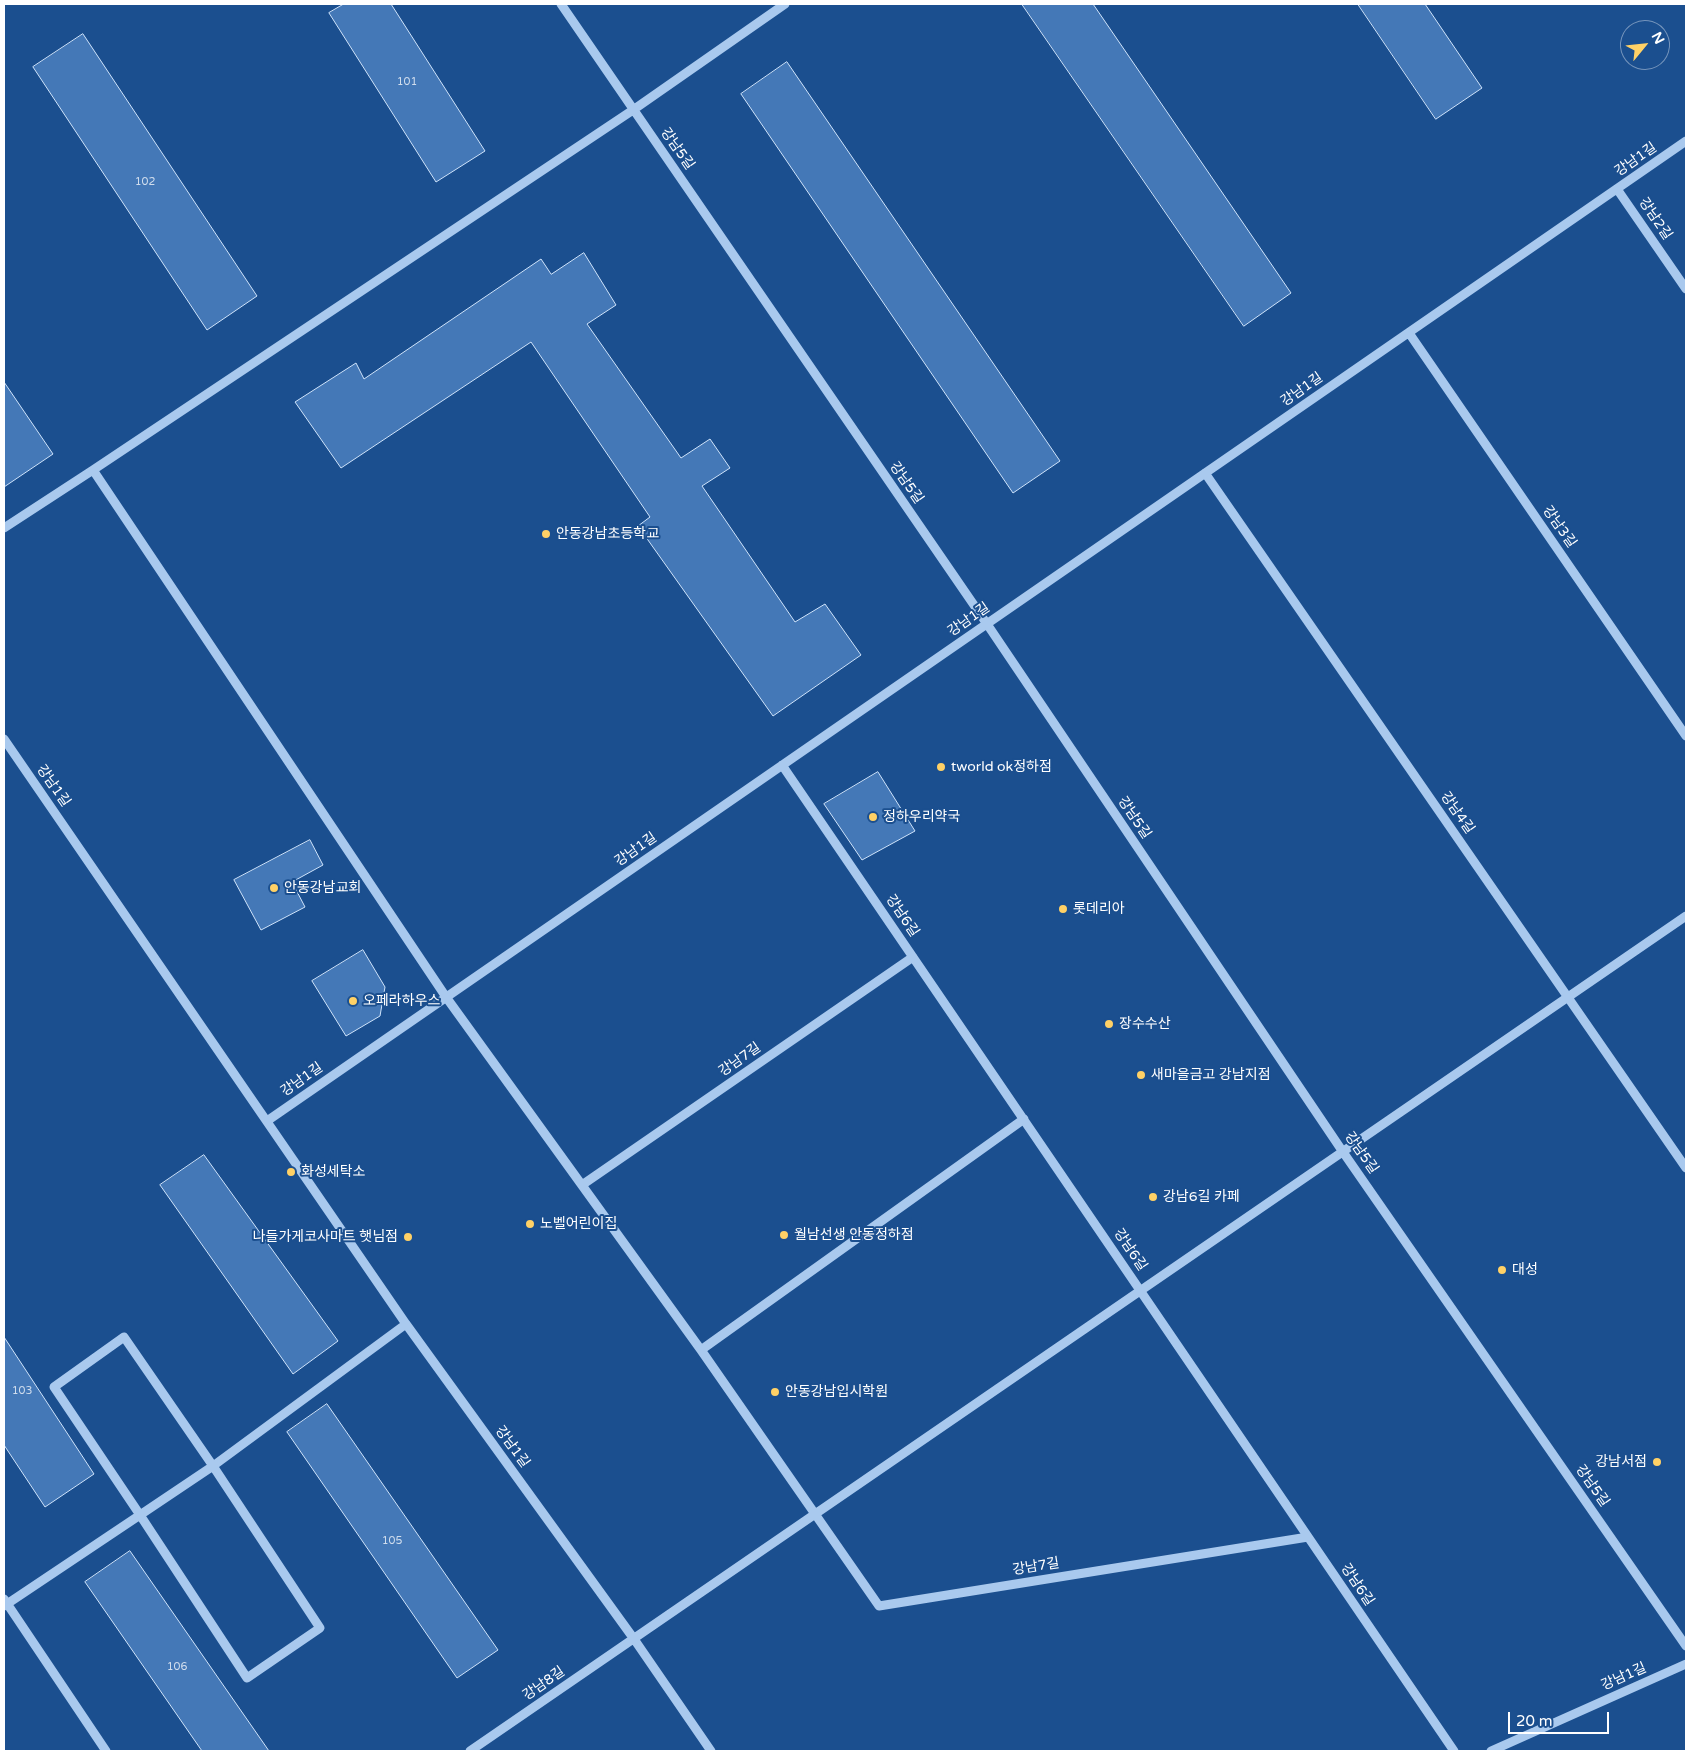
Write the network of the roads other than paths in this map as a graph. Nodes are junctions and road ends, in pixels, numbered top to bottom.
1 (561, 4) edge
2 (785, 4) edge
3 (633, 110) junction
4 (1686, 141) edge
5 (1617, 189) junction
6 (1686, 289) edge
7 (1409, 333) junction
8 (93, 470) junction
9 (1205, 473) junction
10 (4, 528) edge
11 (987, 624) junction
12 (1686, 736) edge
13 (4, 739) edge
14 (782, 765) junction
15 (1686, 916) edge
16 (913, 957) junction
17 (446, 997) junction
18 (1568, 998) junction
19 (1024, 1119) junction
20 (267, 1121) junction
21 (1343, 1152) junction
22 (1686, 1168) edge
23 (582, 1185) junction
24 (1141, 1291) junction
25 (406, 1324) junction
26 (701, 1350) junction
27 (213, 1466) junction
28 (140, 1515) junction
29 (815, 1515) junction
30 (1308, 1537) junction
31 (5, 1603) edge
32 (634, 1639) junction
33 (1686, 1646) edge
34 (1686, 1664) edge
35 (106, 1751) edge
36 (470, 1751) edge
37 (711, 1751) edge
38 (1454, 1751) edge
39 (1491, 1751) edge

1 - 3 street, 강남5길
2 - 3 street
3 - 8 street
3 - 11 street, 강남5길
4 - 5 street, 강남1길
5 - 6 street, 강남2길
5 - 7 street, 강남1길
7 - 9 street, 강남1길
7 - 12 street, 강남3길
8 - 10 street
8 - 17 street, 강남7길
9 - 11 street, 강남1길
9 - 18 street, 강남4길
11 - 14 street, 강남1길
11 - 21 street, 강남5길
13 - 20 street, 강남1길
14 - 16 street, 강남6길
14 - 17 street, 강남1길
15 - 18 street
16 - 19 street, 강남6길
16 - 23 street, 강남7길
17 - 20 street, 강남1길
17 - 23 street, 강남7길
18 - 21 street
18 - 22 street, 강남4길
19 - 24 street, 강남6길
19 - 26 street
20 - 25 street, 강남1길
21 - 24 street
21 - 33 street, 강남5길
23 - 26 street, 강남7길
24 - 29 street
24 - 30 street, 강남6길
25 - 27 street
25 - 32 street, 강남1길
26 - 29 street, 강남7길
27 - 28 street
27 - 28 street
27 - 28 street
28 - 31 street
29 - 30 street, 강남7길
29 - 32 street
30 - 38 street, 강남6길
31 - 35 street
32 - 36 street, 강남8길
32 - 37 street, 강남1길
34 - 39 street, 강남1길

